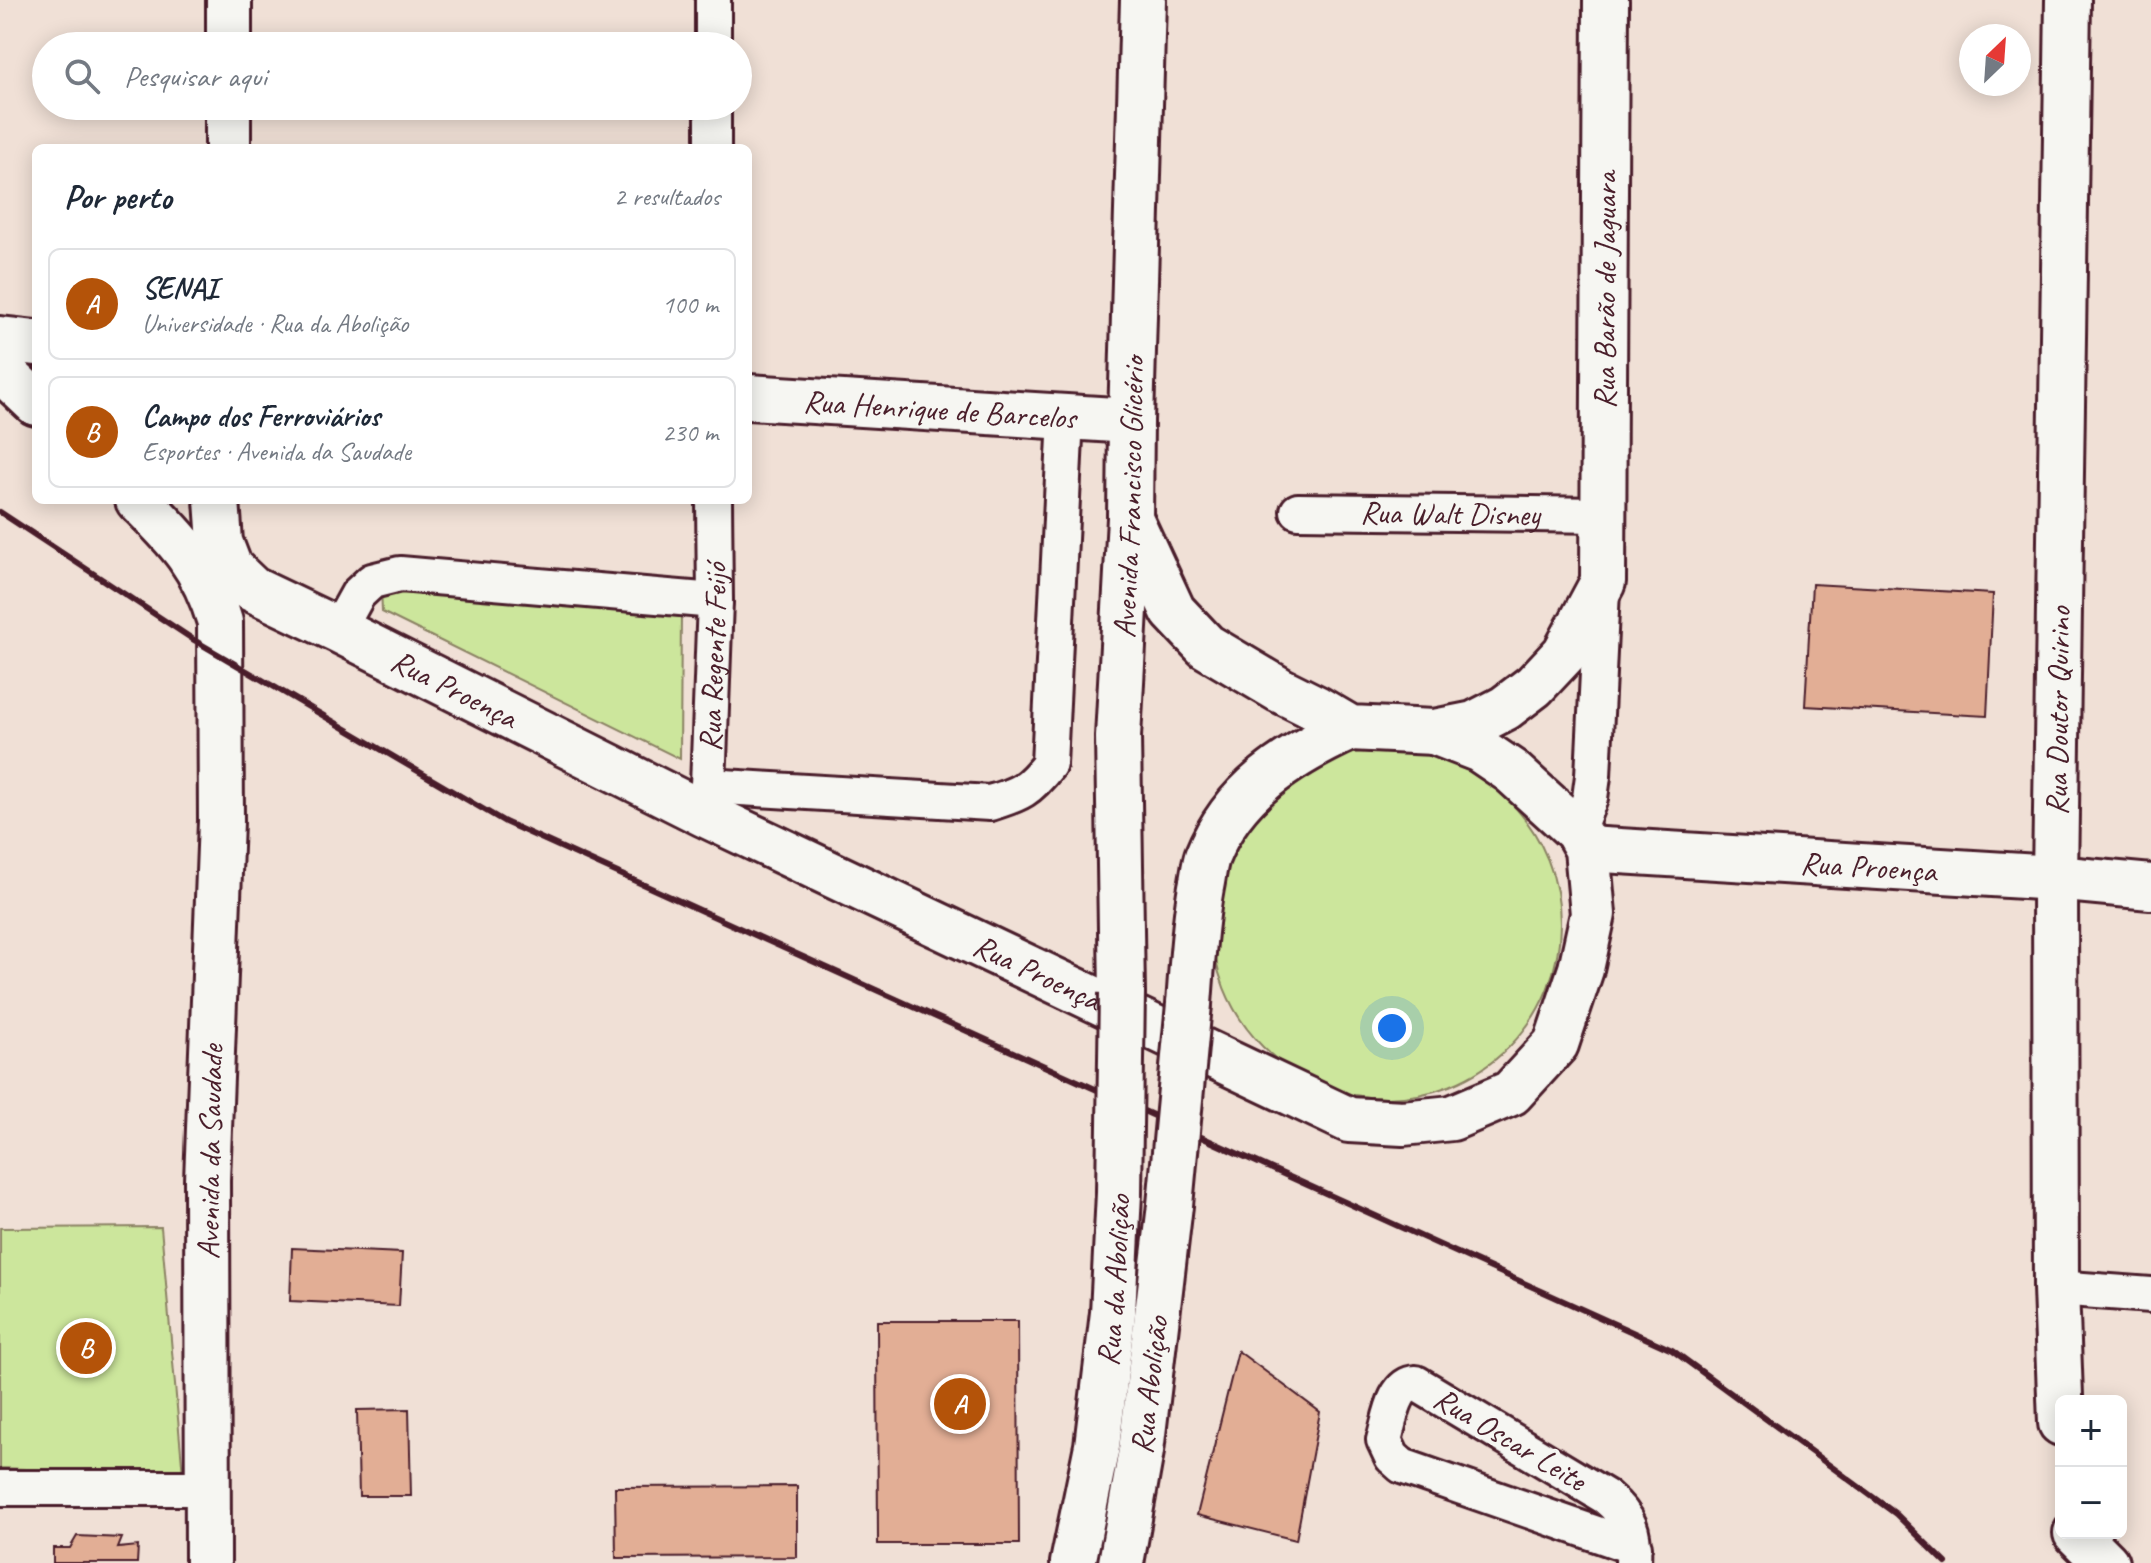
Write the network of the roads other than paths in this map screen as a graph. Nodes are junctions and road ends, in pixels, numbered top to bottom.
1 (229, 0) edge
2 (713, 0) edge
3 (1143, 0) edge
4 (1606, 0) edge
5 (2068, 0) edge
6 (229, 32) edge
7 (713, 32) edge
8 (228, 120) edge
9 (713, 120) edge
10 (228, 144) edge
11 (713, 144) edge
12 (0, 339) edge
13 (32, 343) edge
14 (0, 369) edge
15 (752, 397) edge
16 (32, 399) edge
17 (1066, 417) junction
18 (1131, 421) junction
19 (142, 504) edge
20 (217, 504) edge
21 (714, 504) edge
22 (1298, 511) dead end
23 (1602, 515) junction
24 (1130, 518) junction
25 (1603, 582) junction
26 (715, 601) junction
27 (338, 630) junction
28 (1350, 728) junction
29 (1434, 732) junction
30 (1036, 781) joint
31 (706, 800) junction
32 (1582, 840) junction
33 (2055, 878) junction
34 (2151, 887) edge
35 (1122, 993) joint
36 (1170, 1205) joint
37 (2056, 1288) junction
38 (2151, 1295) edge
39 (2060, 1395) edge
40 (0, 1488) edge
41 (207, 1488) junction
42 (2082, 1539) edge
43 (1634, 1555) edge
44 (208, 1563) edge
45 (1073, 1563) edge
46 (1121, 1563) edge
47 (2106, 1563) edge

1 - 6 main road
2 - 7 street
3 - 18 main road, Avenida Francisco Glicério
4 - 23 main road, Rua Barão de Jaguara
5 - 33 main road, Rua Doutor Quirino
8 - 10 main road
9 - 11 street
12 - 13 main road
14 - 16 main road
15 - 17 main road, Rua Henrique de Barcelos
17 - 18 main road, Rua Henrique de Barcelos
17 - 30 street, Avenida Francisco Glicério
18 - 24 main road, Avenida Francisco Glicério
19 - 41 main road, Avenida da Saudade
20 - 27 main road, Rua Proença
21 - 26 street, Rua Regente Feijó
22 - 23 street, Rua Walt Disney
23 - 25 main road, Rua Barão de Jaguara
24 - 28 main road
24 - 35 main road, Avenida Francisco Glicério
25 - 29 main road
25 - 32 street
26 - 27 street
26 - 31 street, Rua Regente Feijó
27 - 31 main road, Rua Proença
28 - 29 main road
28 - 36 main road, Rua da Abolição, bridge
29 - 32 main road
30 - 31 street, Rua Proença
31 - 32 main road, Rua Proença
32 - 33 main road, Rua Proença
33 - 34 main road, Rua Proença
33 - 37 main road, Rua Doutor Quirino
35 - 45 main road, Rua da Abolição, bridge
36 - 46 main road, Rua Abolição
37 - 38 street
37 - 39 main road, Rua Doutor Quirino
40 - 41 street
41 - 44 main road, Avenida da Saudade
42 - 47 main road
43 - 43 street, Rua Oscar Leite

